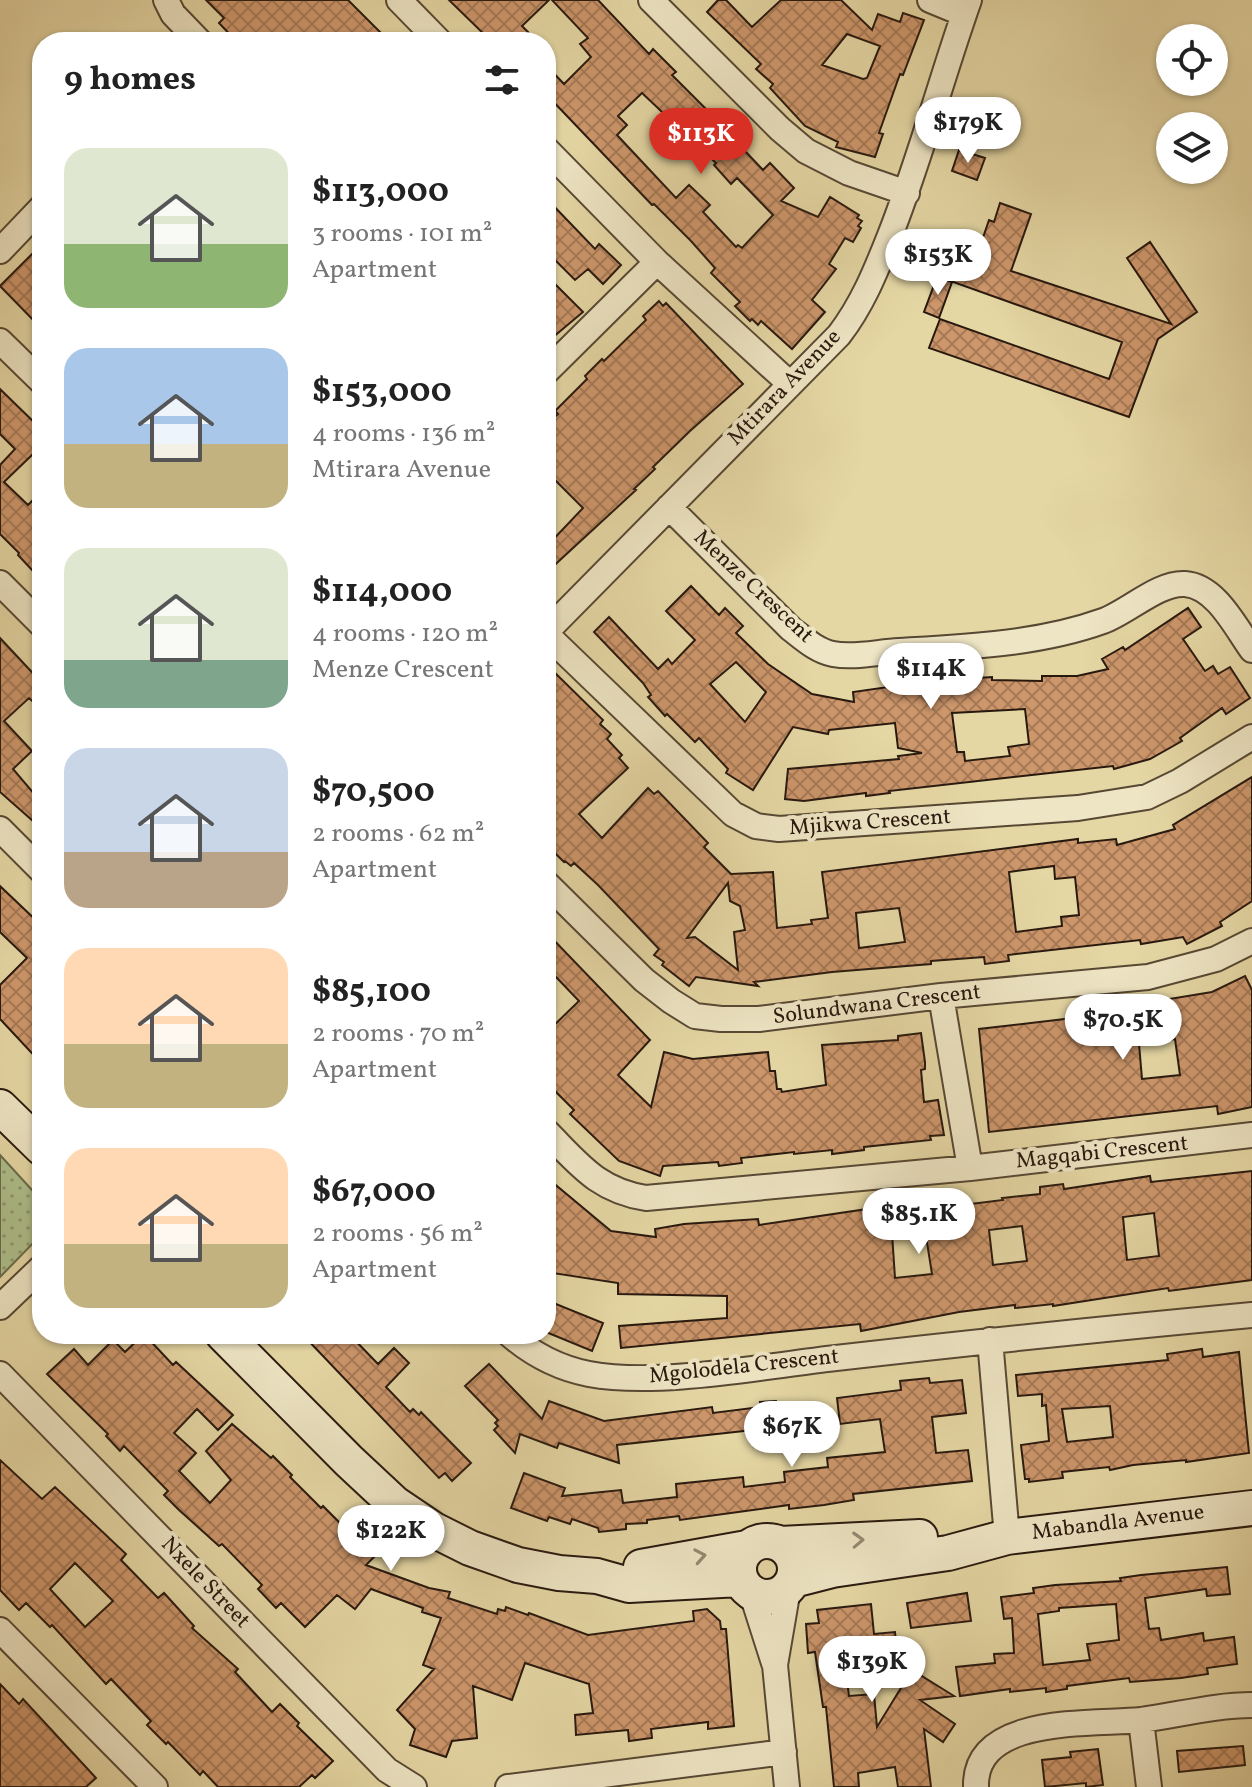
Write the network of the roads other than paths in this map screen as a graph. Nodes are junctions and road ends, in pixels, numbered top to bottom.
1 (166, 0) edge
2 (399, 0) edge
3 (651, 0) edge
4 (930, 0) edge
5 (966, 7) edge
6 (190, 32) edge
7 (430, 32) edge
8 (556, 159) edge
9 (907, 193) junction
10 (32, 217) edge
11 (0, 251) edge
12 (657, 262) junction
13 (0, 341) edge
14 (556, 362) edge
15 (32, 372) edge
16 (790, 384) junction
17 (669, 507) junction
18 (0, 583) edge
19 (32, 615) edge
20 (556, 623) edge
21 (556, 643) edge
22 (1252, 650) edge
23 (1252, 737) edge
24 (0, 829) edge
25 (32, 861) edge
26 (556, 893) edge
27 (1252, 941) edge
28 (941, 996) junction
29 (0, 1107) edge
30 (32, 1131) edge
31 (1252, 1135) edge
32 (556, 1141) edge
33 (970, 1168) junction
34 (32, 1277) edge
35 (0, 1307) edge
36 (1252, 1315) edge
37 (990, 1340) junction
38 (233, 1344) edge
39 (522, 1344) edge
40 (0, 1374) edge
41 (1252, 1508) edge
42 (996, 1539) junction
43 (780, 1544) junction
44 (746, 1573) junction
45 (791, 1584) junction
46 (0, 1630) edge
47 (775, 1665) junction
48 (1252, 1705) edge
49 (1141, 1720) junction
50 (784, 1752) junction
51 (155, 1787) edge
52 (414, 1787) edge
53 (508, 1787) edge
54 (787, 1787) edge
55 (976, 1787) edge
56 (1149, 1787) edge

1 - 6 street
2 - 7 street
3 - 9 street
4 - 5 street
5 - 9 street, Mtirara Avenue
8 - 12 street
9 - 16 street, Mtirara Avenue
10 - 11 street
12 - 14 street
12 - 16 street
13 - 15 street
16 - 17 street, Mtirara Avenue
17 - 20 street, Mtirara Avenue
17 - 22 street, Menze Crescent
18 - 19 street
21 - 23 street, Mjikwa Crescent
24 - 25 street
26 - 28 street, Solundwana Crescent
27 - 28 street, Solundwana Crescent
28 - 33 street
29 - 30 street
31 - 33 street, Magqabi Crescent
32 - 33 street, Magqabi Crescent
34 - 35 street
36 - 37 street, Mgolodela Crescent
37 - 39 street, Mgolodela Crescent
37 - 42 street
38 - 44 street
40 - 52 street, Nxele Street
41 - 42 street, Mabandla Avenue
43 -> 42 street, Mabandla Avenue
42 - 45 street, Mabandla Avenue
43 - 44 street
43 - 45 street
44 - 45 street
44 - 47 street
45 - 47 street
46 - 51 street
47 - 50 street
48 - 49 street
49 - 55 street
49 - 56 street
50 - 53 street
50 - 54 street

